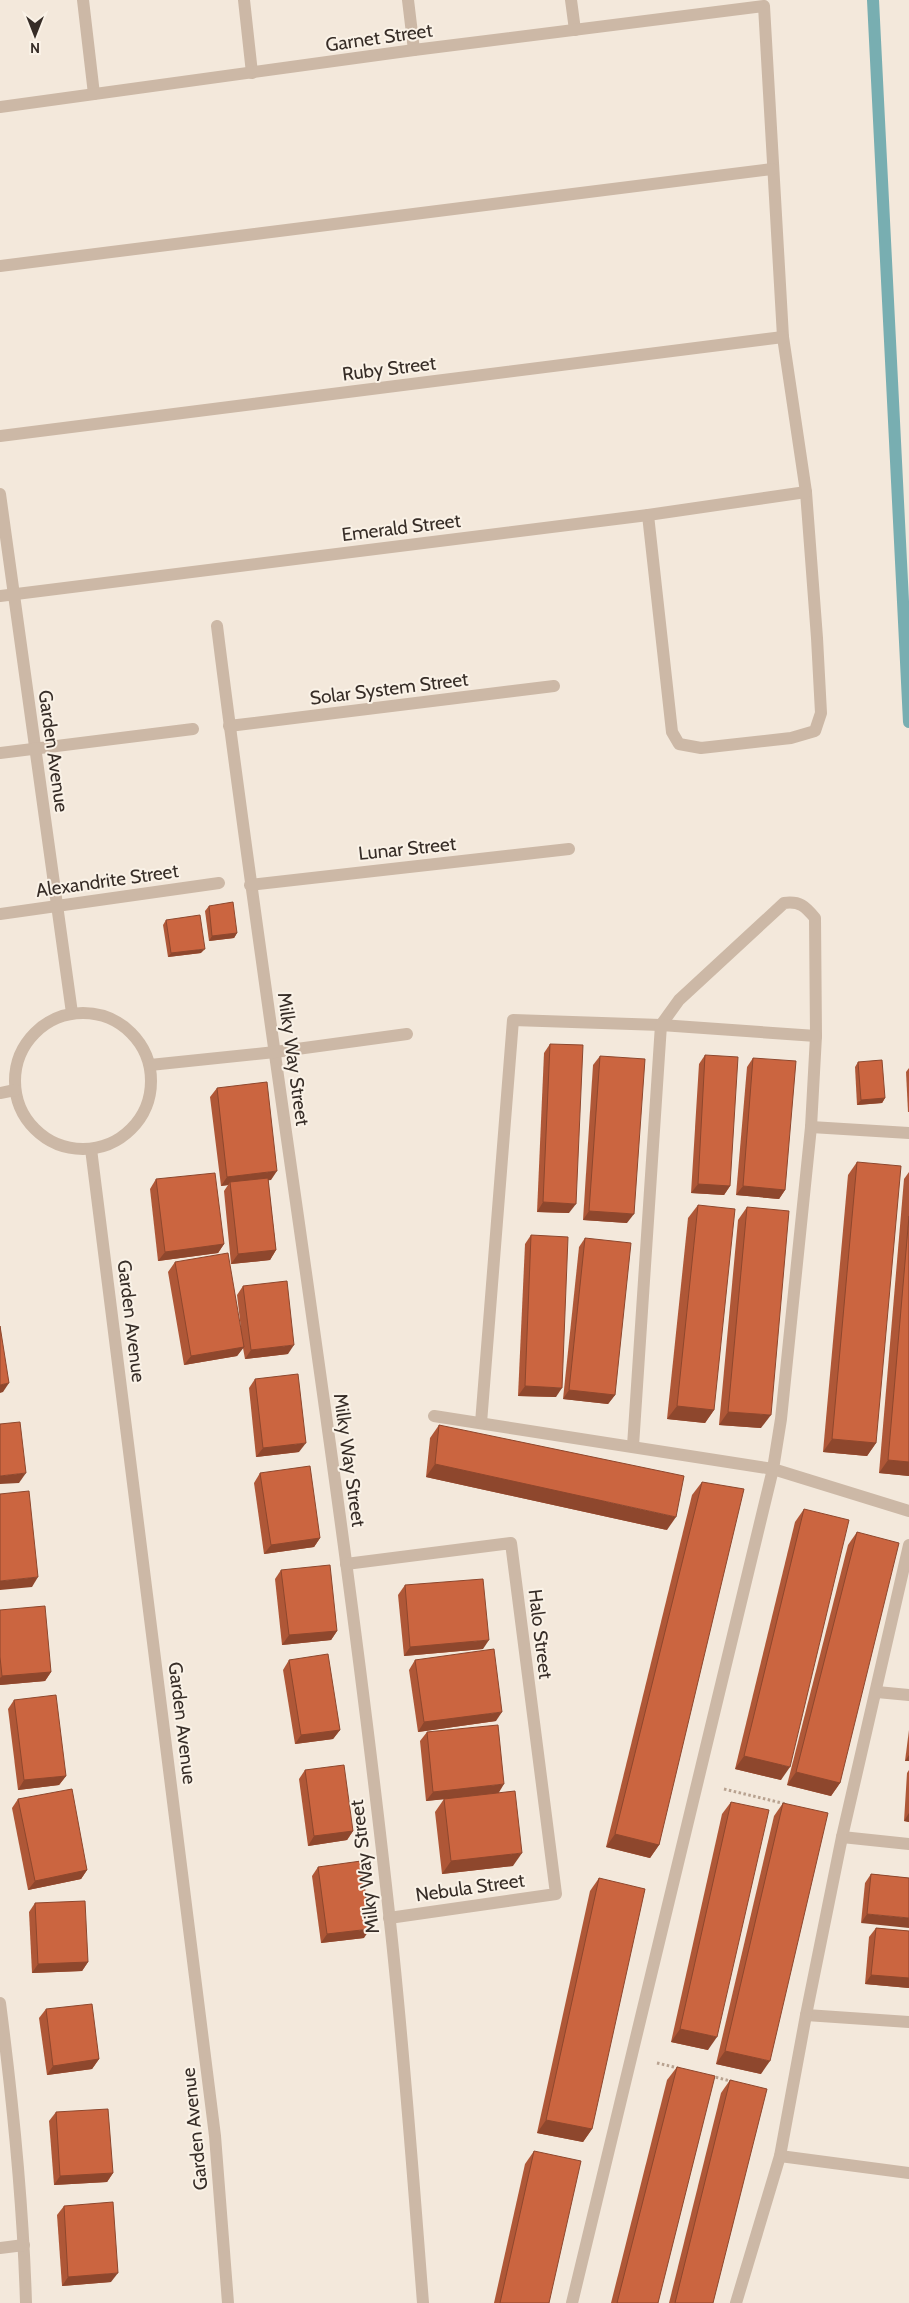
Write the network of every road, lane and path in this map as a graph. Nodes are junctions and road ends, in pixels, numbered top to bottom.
1 (83, 0) edge
2 (244, 0) edge
3 (408, 0) edge
4 (571, 0) edge
5 (730, 5) edge
6 (575, 30) junction
7 (414, 50) junction
8 (252, 73) junction
9 (94, 94) junction
10 (0, 107) edge
11 (772, 169) junction
12 (0, 266) edge
13 (783, 337) junction
14 (0, 436) edge
15 (806, 492) junction
16 (0, 494) edge
17 (648, 515) junction
18 (14, 594) junction
19 (0, 596) edge
20 (217, 626) dead end
21 (554, 686) dead end
22 (230, 726) junction
23 (193, 730) dead end
24 (35, 748) junction
25 (0, 753) edge
26 (569, 849) dead end
27 (219, 882) dead end
28 (250, 885) junction
29 (57, 906) junction
30 (0, 914) edge
31 (72, 1013) junction
32 (661, 1025) junction
33 (407, 1034) dead end
34 (816, 1036) junction
35 (275, 1052) junction
36 (150, 1065) junction
37 (15, 1090) junction
38 (0, 1093) edge
39 (811, 1127) junction
40 (909, 1133) edge
41 (91, 1149) junction
42 (434, 1416) dead end
43 (481, 1423) junction
44 (633, 1446) junction
45 (773, 1468) junction
46 (909, 1511) edge
47 (909, 1545) edge
48 (346, 1564) junction
49 (876, 1692) junction
50 (909, 1695) edge
51 (697, 1782) junction
52 (791, 1805) edge
53 (842, 1837) junction
54 (909, 1844) edge
55 (556, 1894) joint
56 (389, 1918) junction
57 (0, 2003) edge
58 (806, 2016) junction
59 (909, 2022) edge
60 (631, 2057) junction
61 (687, 2071) edge
62 (706, 2075) edge
63 (5, 2078) edge
64 (744, 2084) edge
65 (780, 2156) junction
66 (909, 2173) edge
67 (24, 2245) junction
68 (0, 2248) edge
69 (26, 2303) edge
70 (228, 2303) edge
71 (423, 2303) edge
72 (572, 2303) edge
73 (736, 2303) edge

1 - 9 street
2 - 8 street
3 - 7 street
4 - 6 street
5 - 6 street, Garnet Street
5 - 11 street, Garnet Street
6 - 7 street, Garnet Street
7 - 8 street, Garnet Street
8 - 9 street, Garnet Street
9 - 10 street, Garnet Street
11 - 12 street
11 - 13 street
13 - 14 street, Ruby Street
13 - 15 street
15 - 17 street, Emerald Street
15 - 17 street
16 - 18 street, Garden Avenue
17 - 18 street, Emerald Street
18 - 19 street, Emerald Street
18 - 24 street, Garden Avenue
20 - 22 street, Milky Way Street
21 - 22 street, Solar System Street
22 - 28 street, Milky Way Street
23 - 24 street
24 - 25 street
24 - 29 street, Garden Avenue
26 - 28 street, Lunar Street
27 - 29 street, Alexandrite Street
28 - 35 street, Milky Way Street
29 - 30 street, Alexandrite Street
29 - 31 street, Garden Avenue
31 - 36 street
31 - 37 street
32 - 34 street
32 - 34 street
32 - 43 street
32 - 44 street
33 - 35 street
34 - 39 street
35 - 36 street
35 - 48 street, Milky Way Street
36 - 41 street
37 - 38 street
37 - 41 street
39 - 40 street
39 - 45 street
41 - 70 street, Garden Avenue
42 - 43 street
43 - 44 street
44 - 45 street
45 - 46 street
45 - 51 street
47 - 49 street
48 - 55 street, Halo Street
48 - 56 street, Milky Way Street
49 - 50 street
49 - 53 street
51 - 52 path
51 - 60 street
53 - 54 street
53 - 58 street
55 - 56 street, Nebula Street
56 - 71 street, Milky Way Street
57 - 63 street
58 - 59 street
58 - 65 street
60 - 61 path
60 - 72 street
62 - 64 path
63 - 67 street
65 - 66 street
65 - 73 street
67 - 68 street
67 - 69 street

